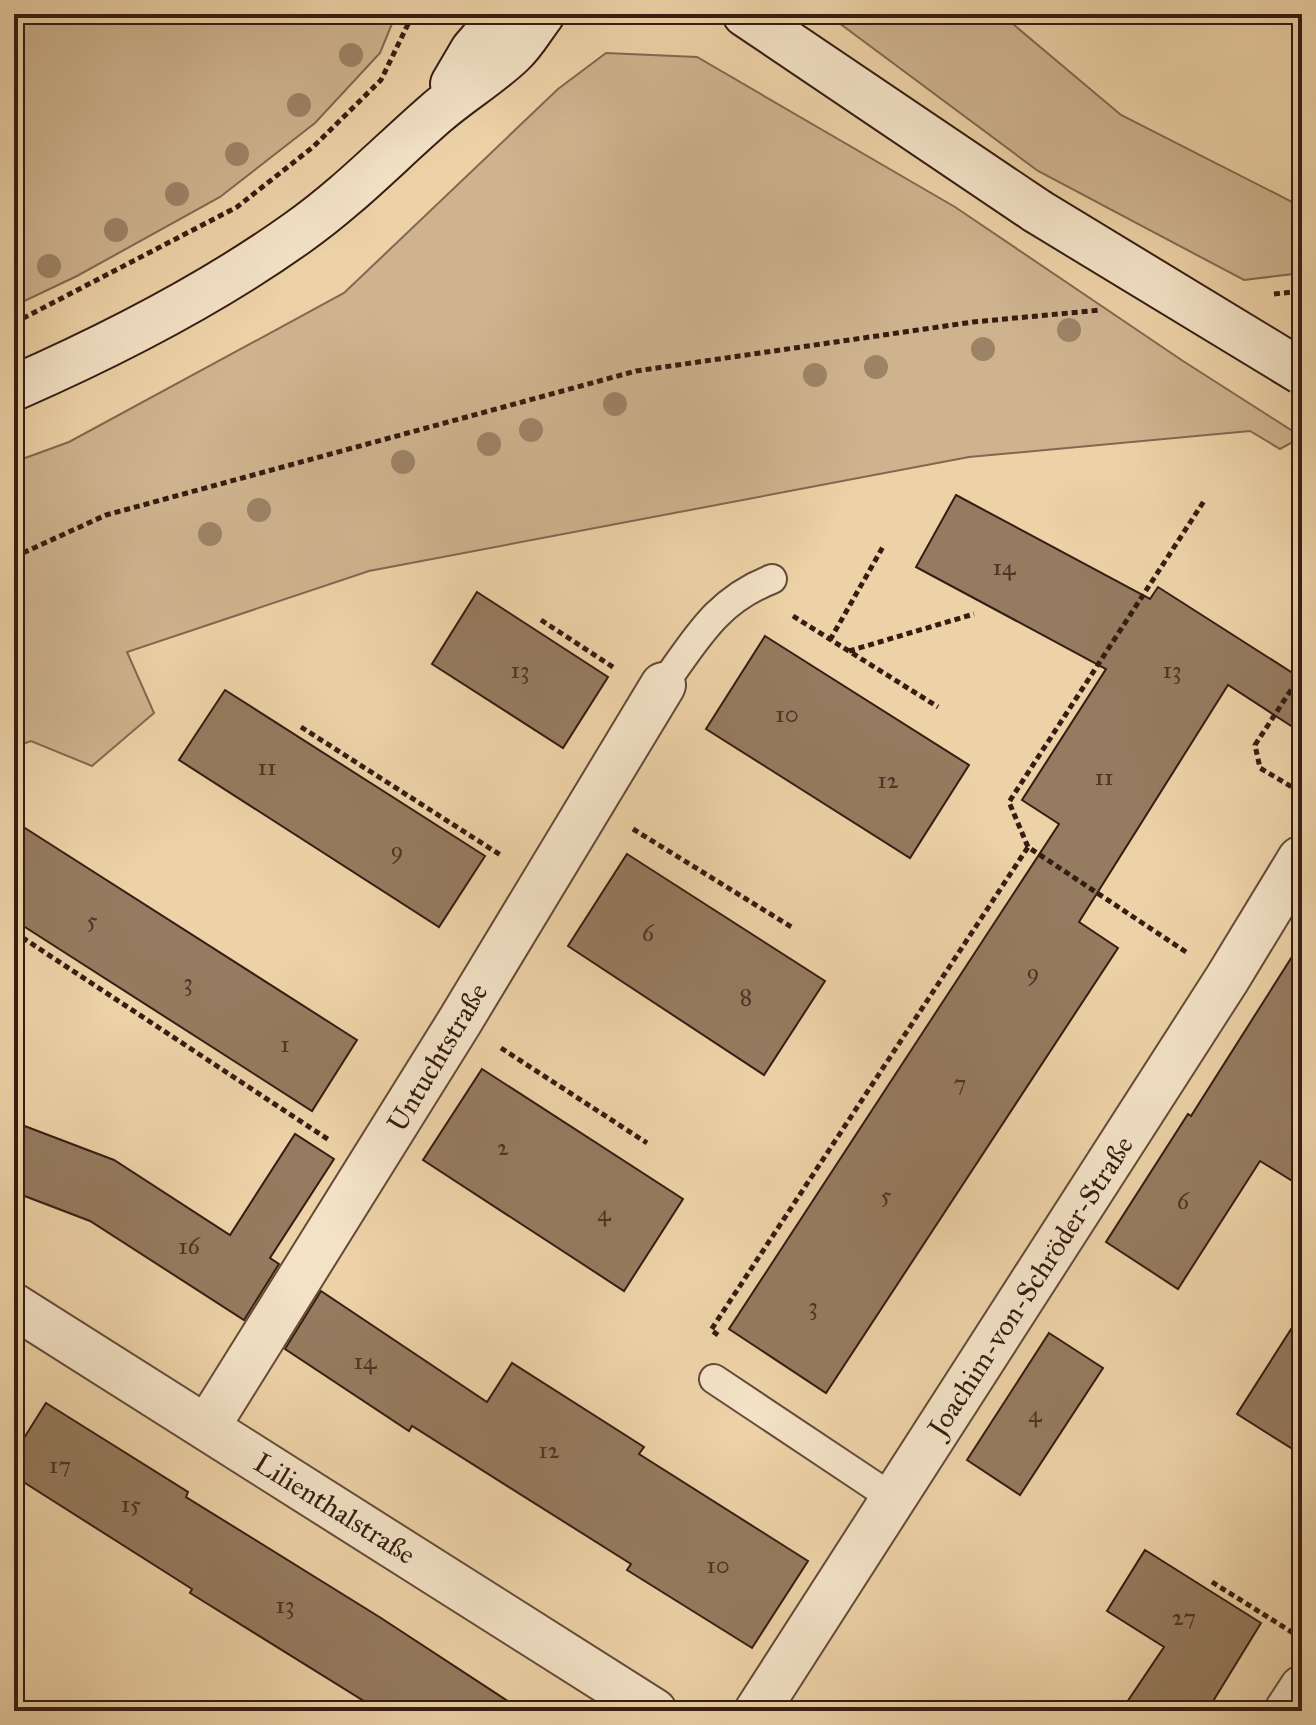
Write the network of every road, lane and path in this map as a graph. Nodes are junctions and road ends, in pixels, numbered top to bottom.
1 (411, 14) edge
2 (504, 14) edge
3 (542, 14) edge
4 (745, 14) edge
5 (474, 32) edge
6 (436, 113) junction
7 (1302, 291) edge
8 (1271, 294) dead end
9 (1114, 309) dead end
10 (14, 323) edge
11 (1302, 372) edge
12 (14, 388) edge
13 (1204, 501) dead end
14 (884, 545) dead end
15 (14, 557) edge
16 (772, 579) dead end
17 (974, 614) dead end
18 (830, 640) dead end
19 (848, 652) dead end
20 (1302, 673) edge
21 (663, 685) joint
22 (301, 727) dead end
23 (1302, 793) edge
24 (591, 803) junction
25 (1028, 847) junction
26 (1301, 857) edge
27 (543, 882) junction
28 (793, 928) dead end
29 (14, 932) edge
30 (1227, 979) junction
31 (460, 1021) junction
32 (647, 1143) dead end
33 (369, 1167) junction
34 (14, 1306) edge
35 (724, 1339) dead end
36 (714, 1379) dead end
37 (207, 1427) junction
38 (894, 1499) junction
39 (1212, 1582) dead end
40 (1302, 1639) edge
41 (1302, 1688) edge
42 (654, 1711) edge
43 (757, 1711) edge
44 (1287, 1711) edge

1 - 10 path
2 - 5 street
3 - 6 street
4 - 11 street, bridge
5 - 6 street
6 - 12 street
7 - 8 path
9 - 15 path
13 - 25 path
14 - 18 path
16 - 21 lane
17 - 19 path
20 - 23 path
21 - 24 street, Untuchtstraße
22 - 27 path
24 - 27 street, Untuchtstraße
24 - 28 path
25 - 30 path
25 - 35 path
26 - 30 street, Joachim-von-Schröder-Straße
27 - 31 street, Untuchtstraße
29 - 33 path
30 - 38 street, Joachim-von-Schröder-Straße
31 - 32 path
31 - 33 street, Untuchtstraße
33 - 37 street, Untuchtstraße
34 - 37 street, Lilienthalstraße
36 - 38 lane
37 - 42 street, Lilienthalstraße
38 - 43 street, Joachim-von-Schröder-Straße
39 - 40 path
41 - 44 street

